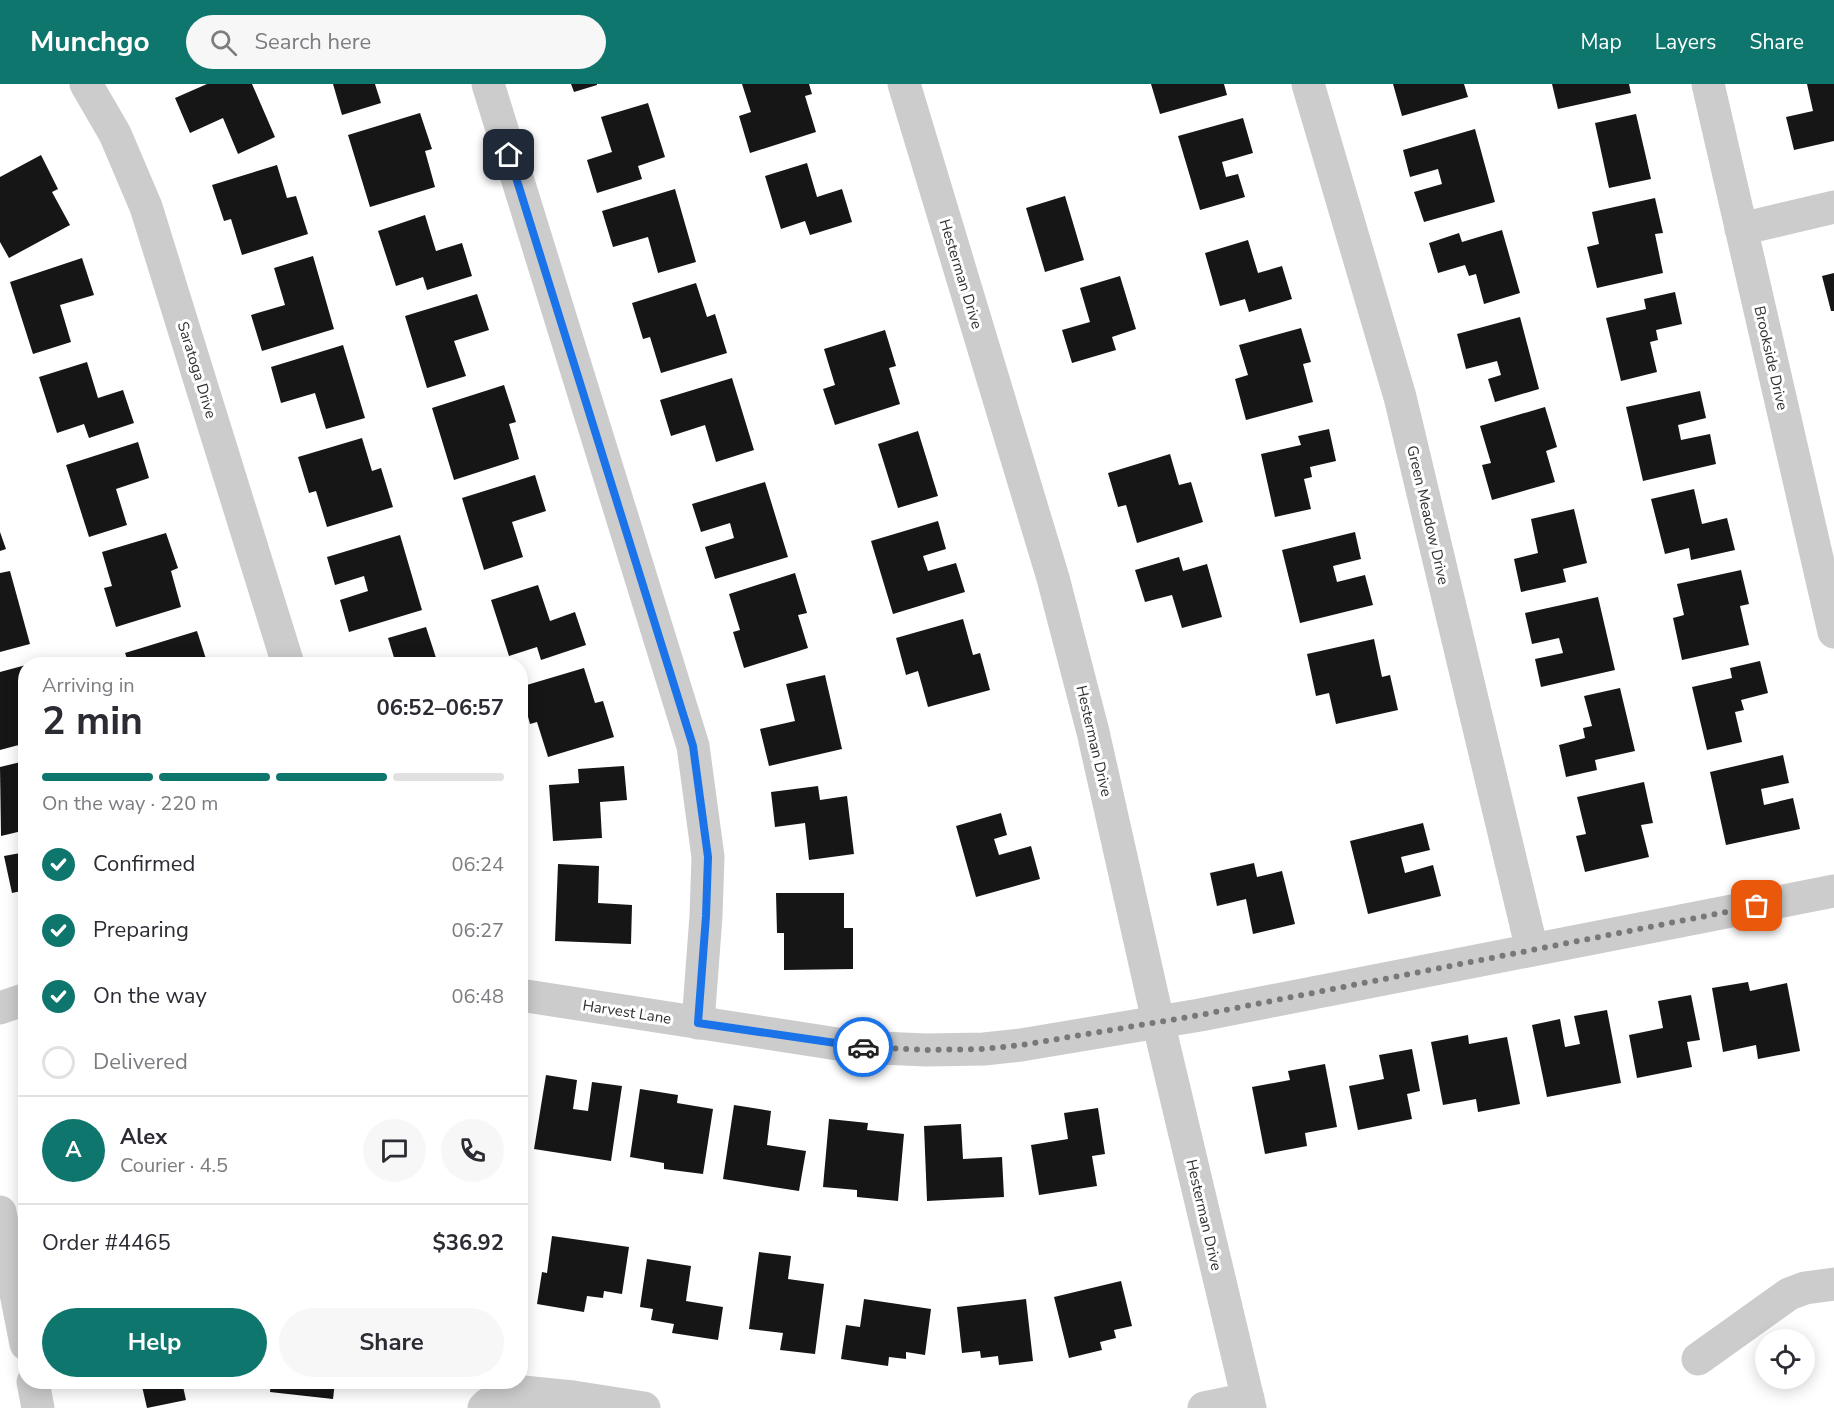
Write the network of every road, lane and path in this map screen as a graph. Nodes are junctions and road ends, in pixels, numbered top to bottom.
1 (86, 84) edge
2 (488, 84) edge
3 (904, 84) edge
4 (1308, 84) edge
5 (1708, 84) edge
6 (1834, 207) edge
7 (1741, 229) junction
8 (1834, 632) edge
9 (286, 657) edge
10 (1834, 891) edge
11 (1532, 950) junction
12 (528, 996) edge
13 (18, 1002) edge
14 (0, 1008) edge
15 (1158, 1021) junction
16 (698, 1023) junction
17 (0, 1212) edge
18 (1834, 1284) edge
19 (18, 1303) edge
20 (1698, 1359) dead end
21 (34, 1389) edge
22 (1249, 1403) edge
23 (38, 1408) edge
24 (484, 1408) edge
25 (644, 1408) edge
26 (1204, 1408) edge

1 - 9 street, Saratoga Drive
2 - 16 street
3 - 15 street, Hesterman Drive
4 - 11 street, Green Meadow Drive
5 - 7 street, Brookside Drive
6 - 7 street
7 - 8 street, Brookside Drive
10 - 11 street, Harvest Lane
11 - 15 street, Harvest Lane
12 - 16 street, Harvest Lane
13 - 14 street
15 - 16 street, Harvest Lane
15 - 22 street, Hesterman Drive
17 - 19 street
18 - 20 street
21 - 23 street
22 - 26 street
24 - 25 street

